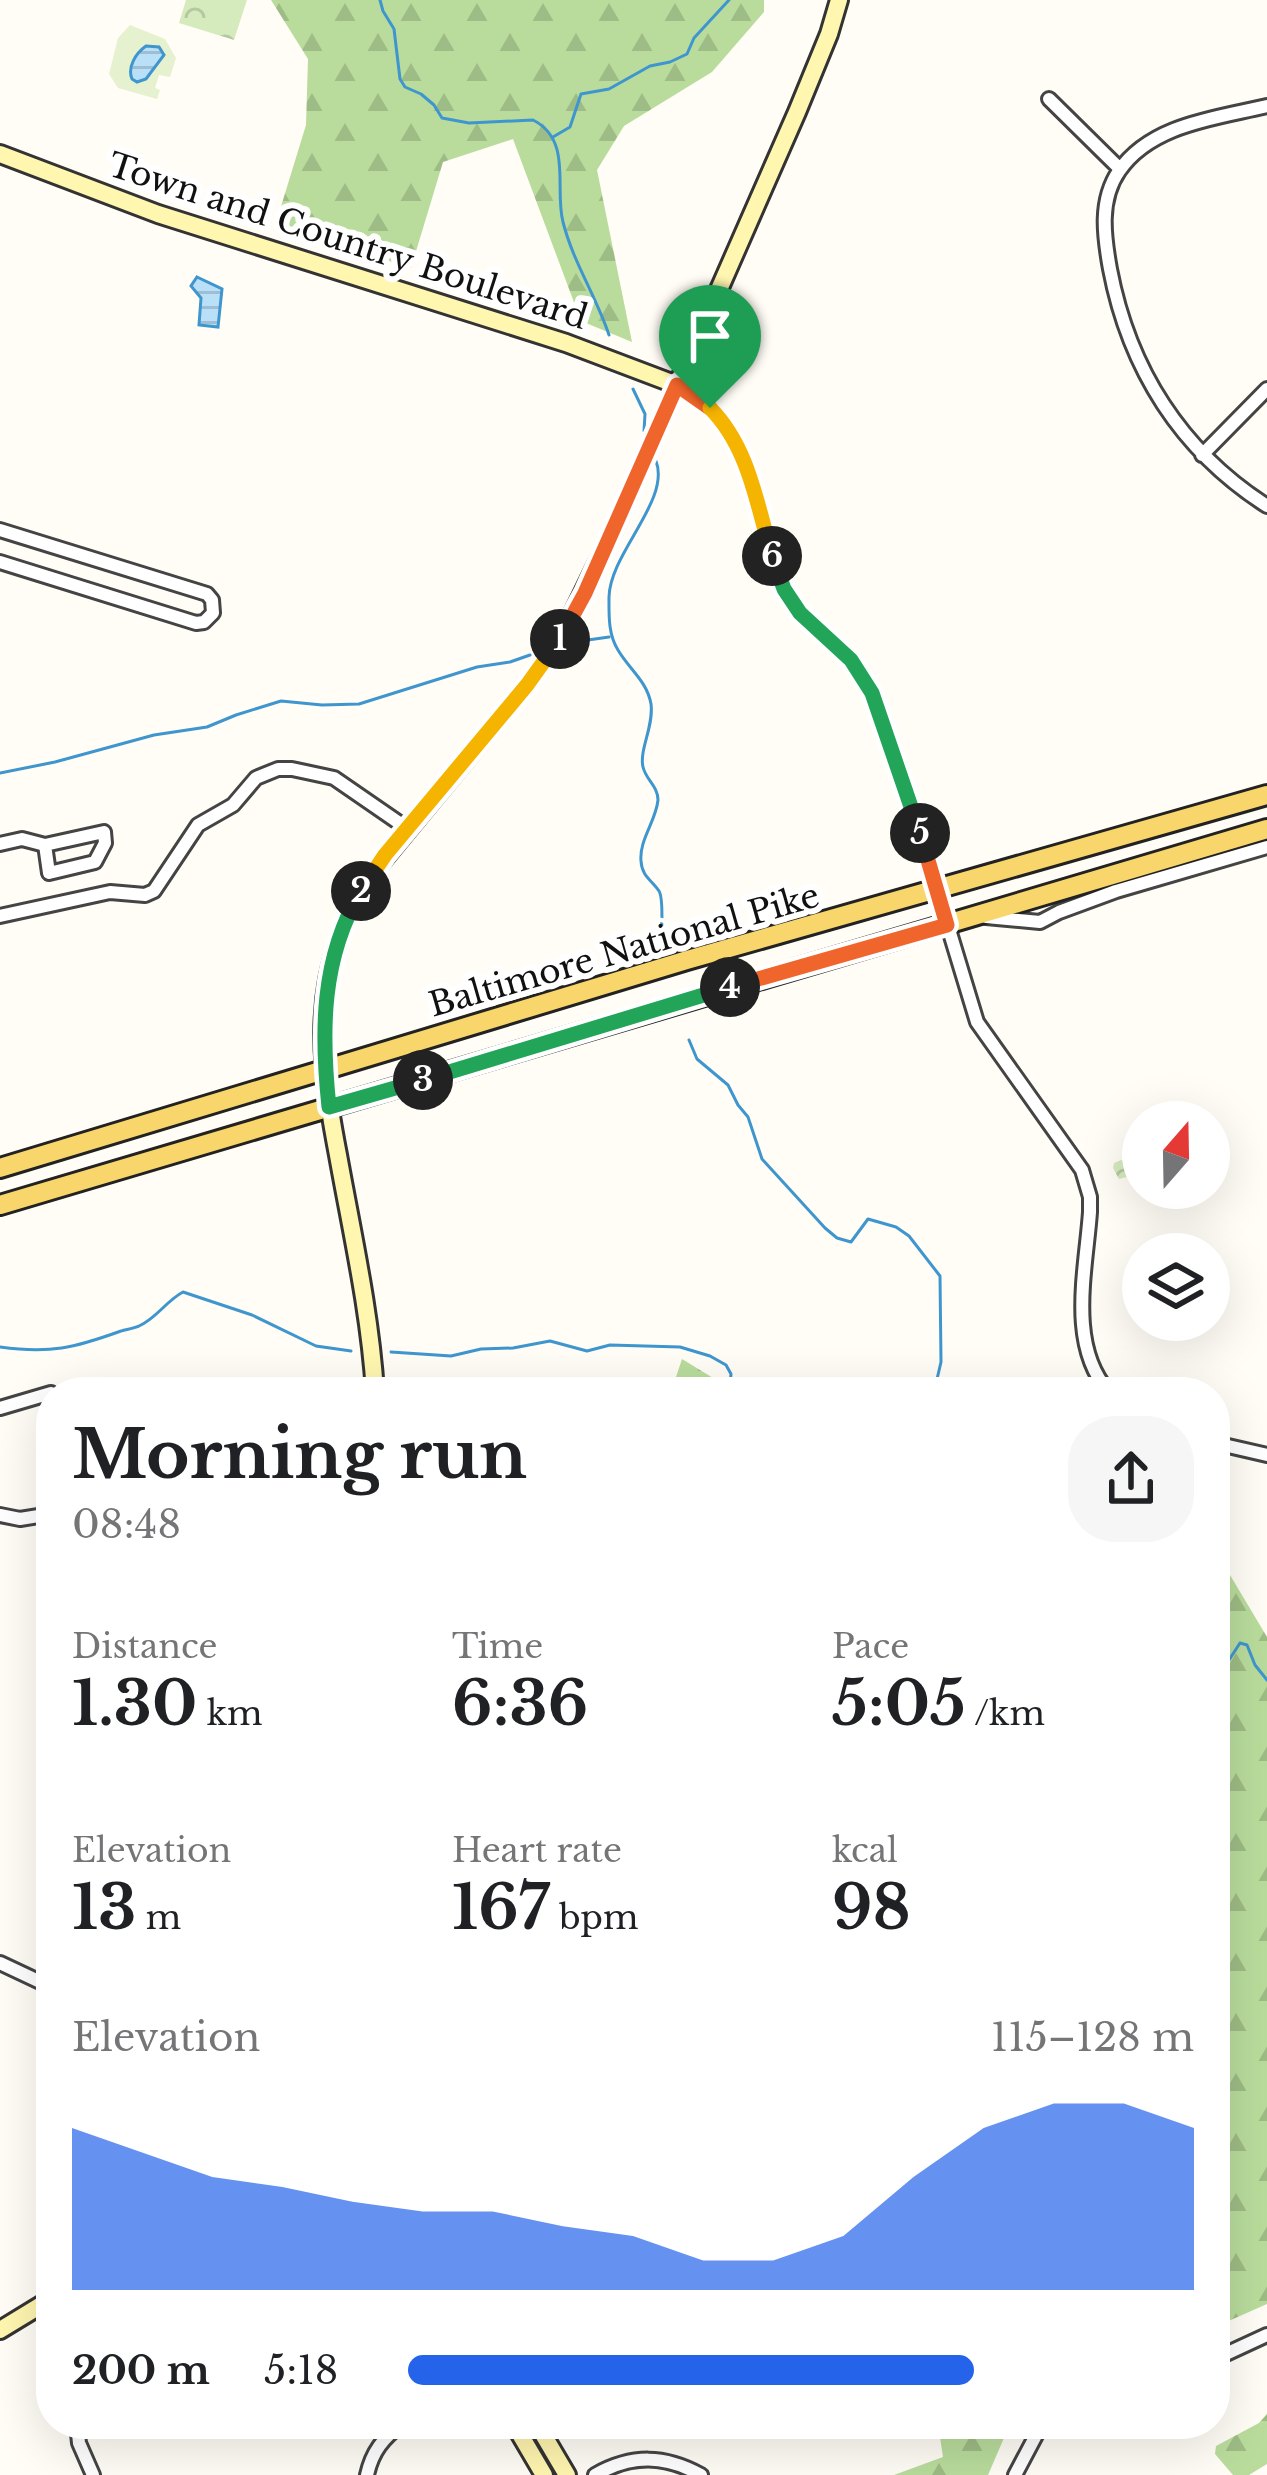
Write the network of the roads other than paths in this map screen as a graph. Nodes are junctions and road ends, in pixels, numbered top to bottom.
1 (839, 0) edge
2 (1049, 99) dead end
3 (1267, 106) edge
4 (0, 154) edge
5 (1120, 169) junction
6 (677, 385) junction
7 (1267, 389) edge
8 (1202, 455) junction
9 (1267, 506) edge
10 (0, 530) edge
11 (0, 562) edge
12 (1267, 795) edge
13 (408, 829) junction
14 (1267, 829) edge
15 (0, 844) edge
16 (45, 844) junction
17 (1267, 847) edge
18 (937, 891) junction
19 (979, 915) junction
20 (0, 916) edge
21 (947, 925) junction
22 (325, 1069) junction
23 (329, 1107) junction
24 (0, 1168) edge
25 (0, 1205) edge
26 (373, 1377) edge
27 (1097, 1377) edge
28 (36, 1398) edge
29 (0, 1408) edge
30 (1230, 1448) edge
31 (1267, 1454) edge
32 (0, 1515) edge
33 (36, 1517) edge
34 (0, 1963) edge
35 (36, 1980) edge
36 (36, 2309) edge
37 (0, 2330) edge
38 (1267, 2336) edge
39 (1230, 2352) edge
40 (79, 2439) edge
41 (384, 2439) edge
42 (523, 2439) edge
43 (546, 2439) edge
44 (1034, 2439) edge
45 (93, 2475) edge
46 (367, 2475) edge
47 (544, 2475) edge
48 (567, 2475) edge
49 (595, 2475) edge
50 (701, 2475) edge
51 (1015, 2475) edge

1 - 6 main road
2 - 5 street
3 - 5 street
4 - 6 main road, Town and Country Boulevard
5 - 8 street
6 - 13 main road
6 - 18 street
7 - 8 street
8 - 9 street
10 - 11 street
12 - 18 main road, Baltimore National Pike
13 - 20 street
13 - 22 main road
14 - 19 main road, Baltimore National Pike
15 - 16 street
16 - 16 street
17 - 19 street
18 - 21 street
18 - 22 main road, Baltimore National Pike
19 - 21 main road, Baltimore National Pike
21 - 23 main road, Baltimore National Pike
21 - 27 street
22 - 23 main road
22 - 24 main road, Baltimore National Pike
23 - 25 main road, Baltimore National Pike
23 - 26 main road
28 - 29 street
30 - 31 street
32 - 33 street
34 - 35 street
36 - 37 main road
38 - 39 street
40 - 45 street
41 - 46 street
42 - 47 main road
43 - 48 main road
44 - 51 street
49 - 50 street

